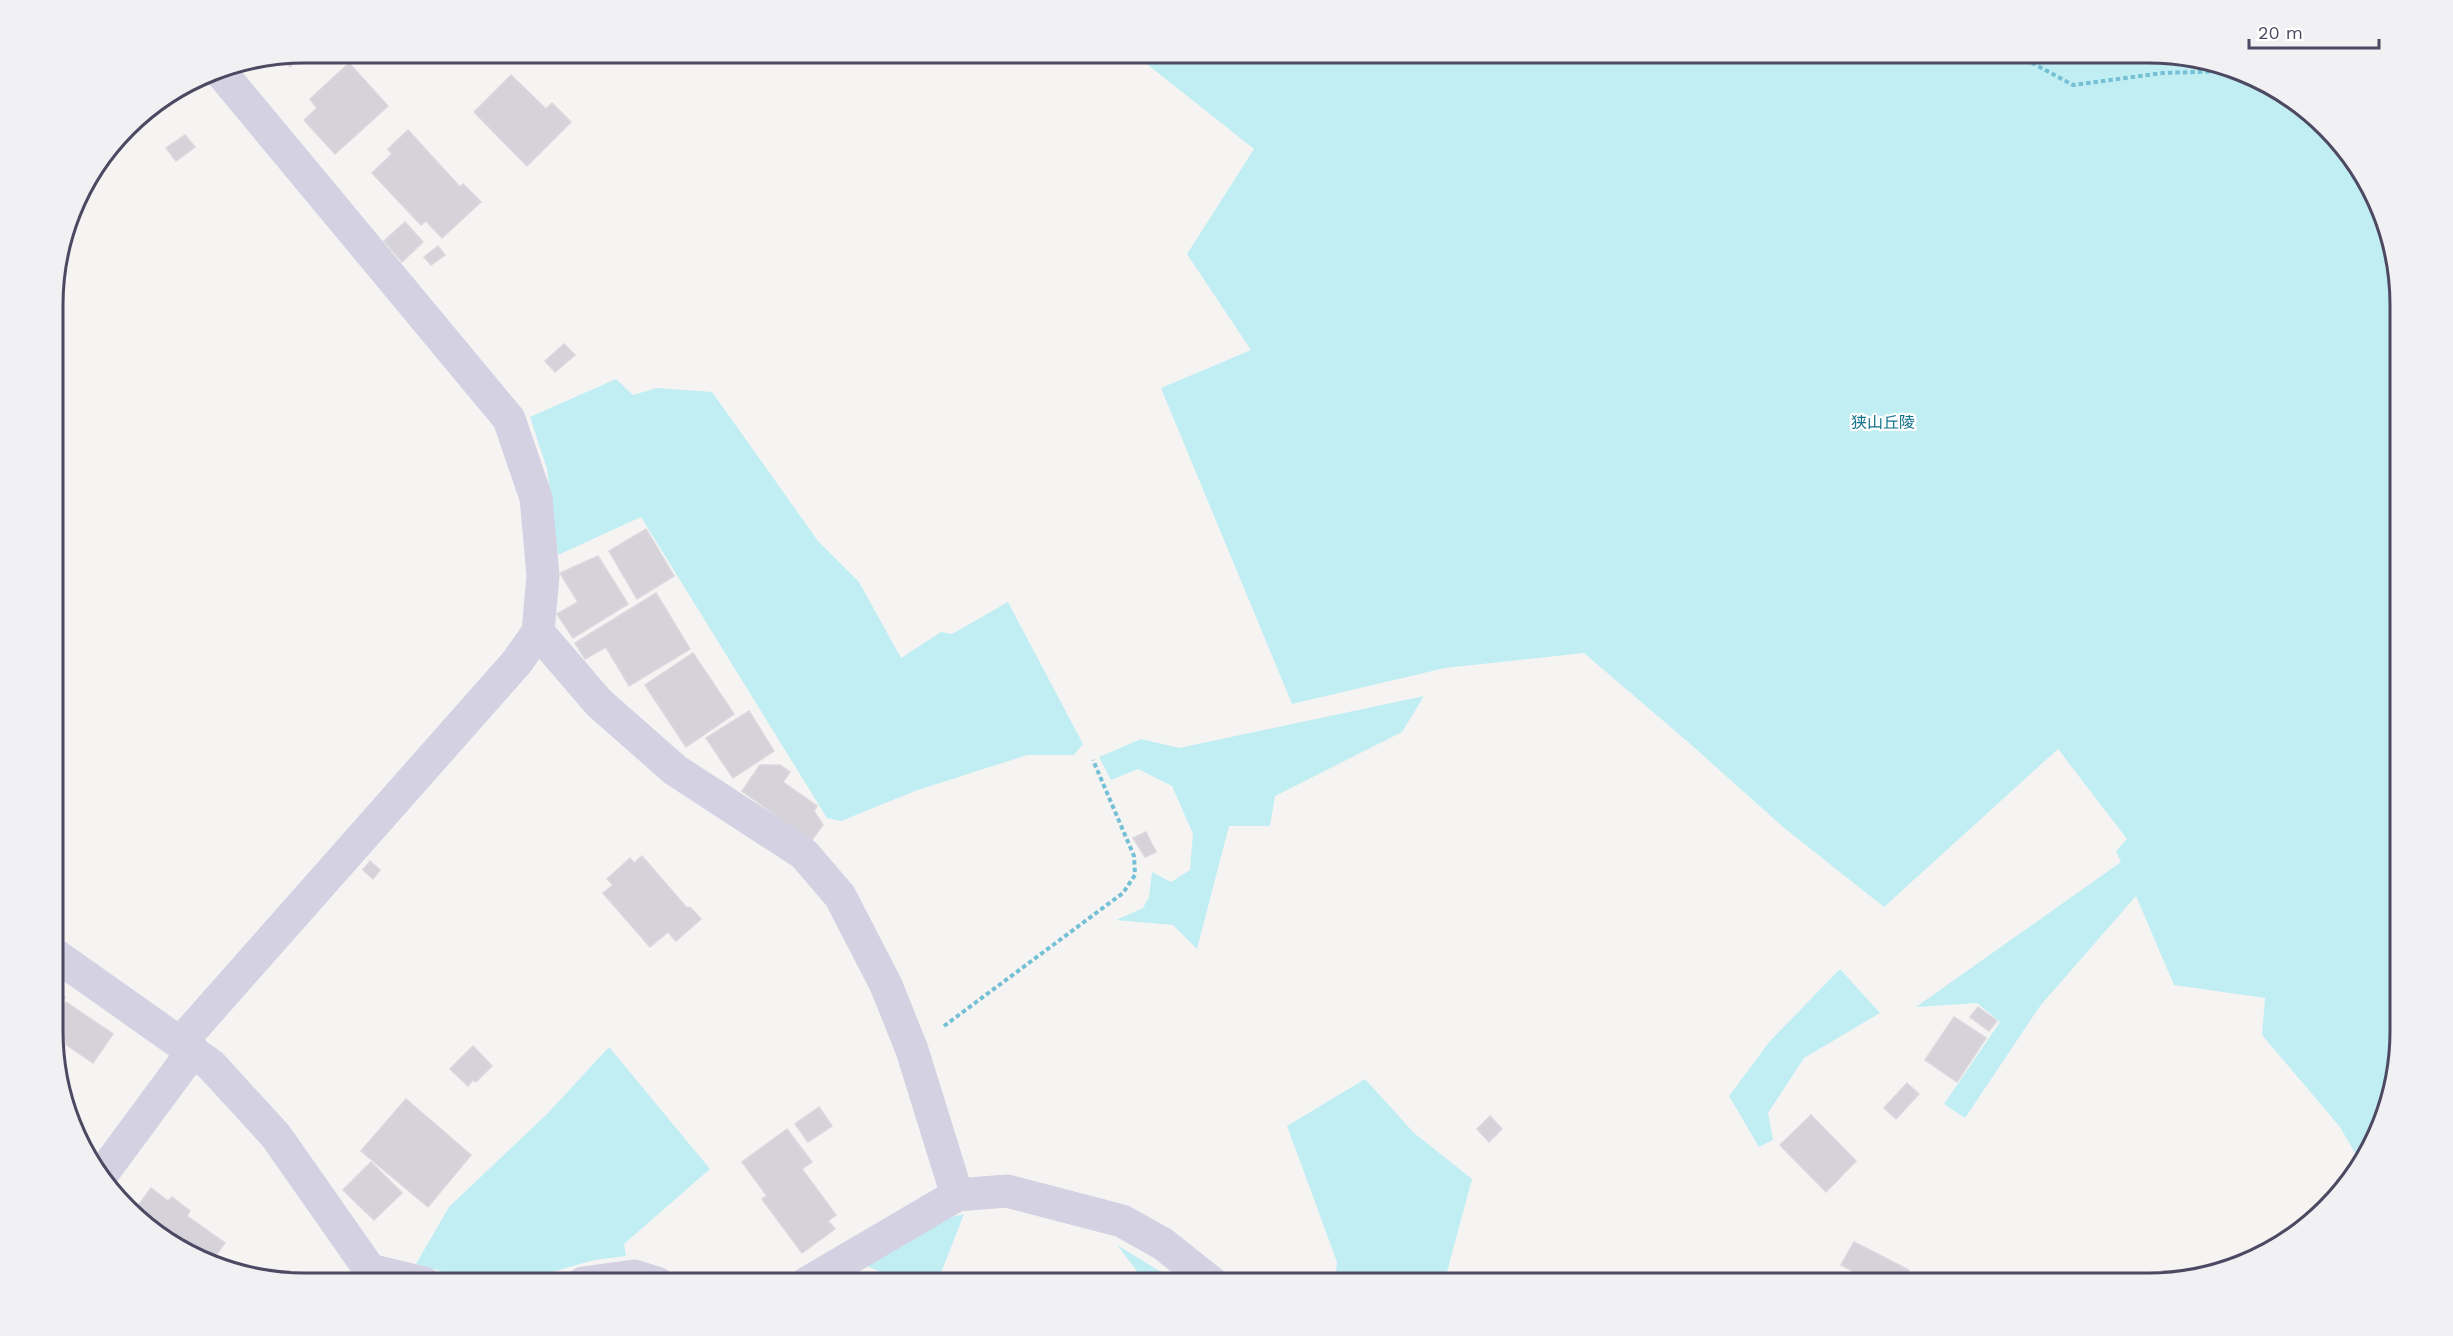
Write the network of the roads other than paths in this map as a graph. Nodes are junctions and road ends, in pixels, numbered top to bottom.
1 (225, 77) edge
2 (538, 632) junction
3 (63, 960) edge
4 (187, 1047) junction
5 (106, 1168) edge
6 (957, 1195) junction
7 (371, 1273) edge
8 (824, 1273) edge
9 (1199, 1273) edge

1 - 2 street
2 - 4 street
2 - 6 street
3 - 4 street
4 - 5 street
4 - 7 street
6 - 8 street
6 - 9 street

